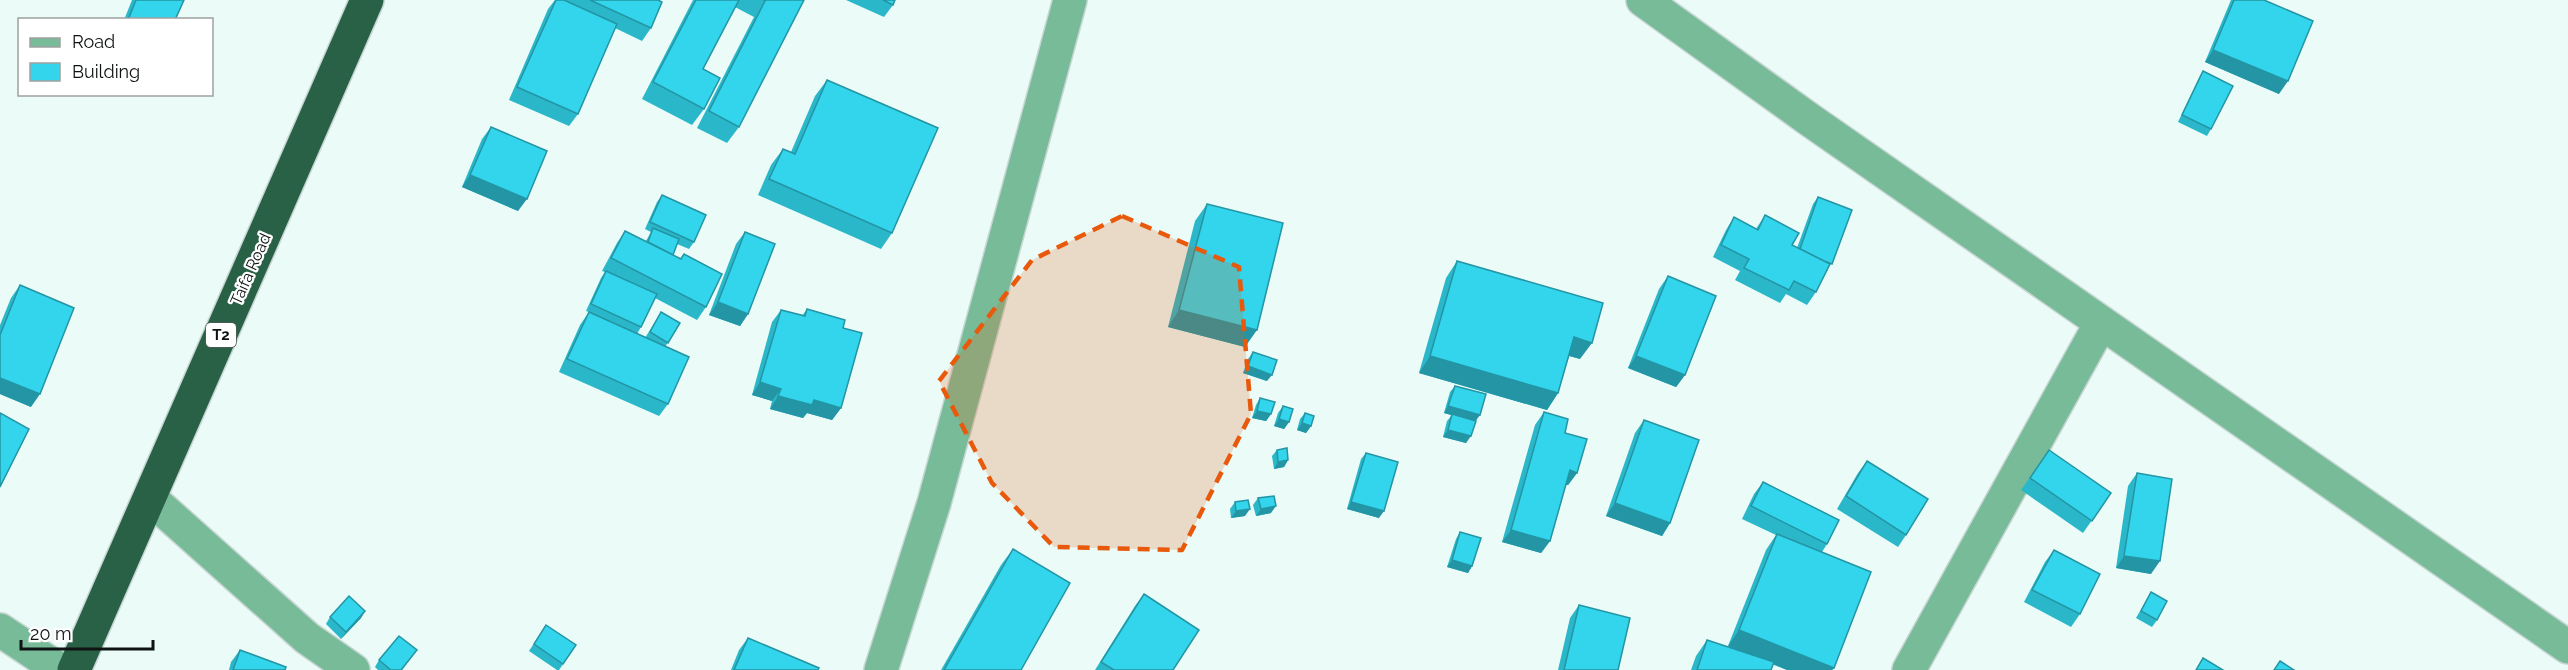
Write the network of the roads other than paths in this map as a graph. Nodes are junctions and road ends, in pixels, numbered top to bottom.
1 (367, 0) edge
2 (1070, 0) edge
3 (1643, 0) edge
4 (2101, 323) junction
5 (150, 498) junction
6 (0, 630) edge
7 (2568, 647) edge
8 (60, 670) edge
9 (74, 670) edge
10 (353, 670) edge
11 (881, 670) edge
12 (1910, 670) edge

1 - 5 highway, Taifa Road / T2
2 - 11 street
3 - 4 street
4 - 7 street
4 - 12 street
5 - 9 highway, Taifa Road / T2
5 - 10 street
6 - 8 street

